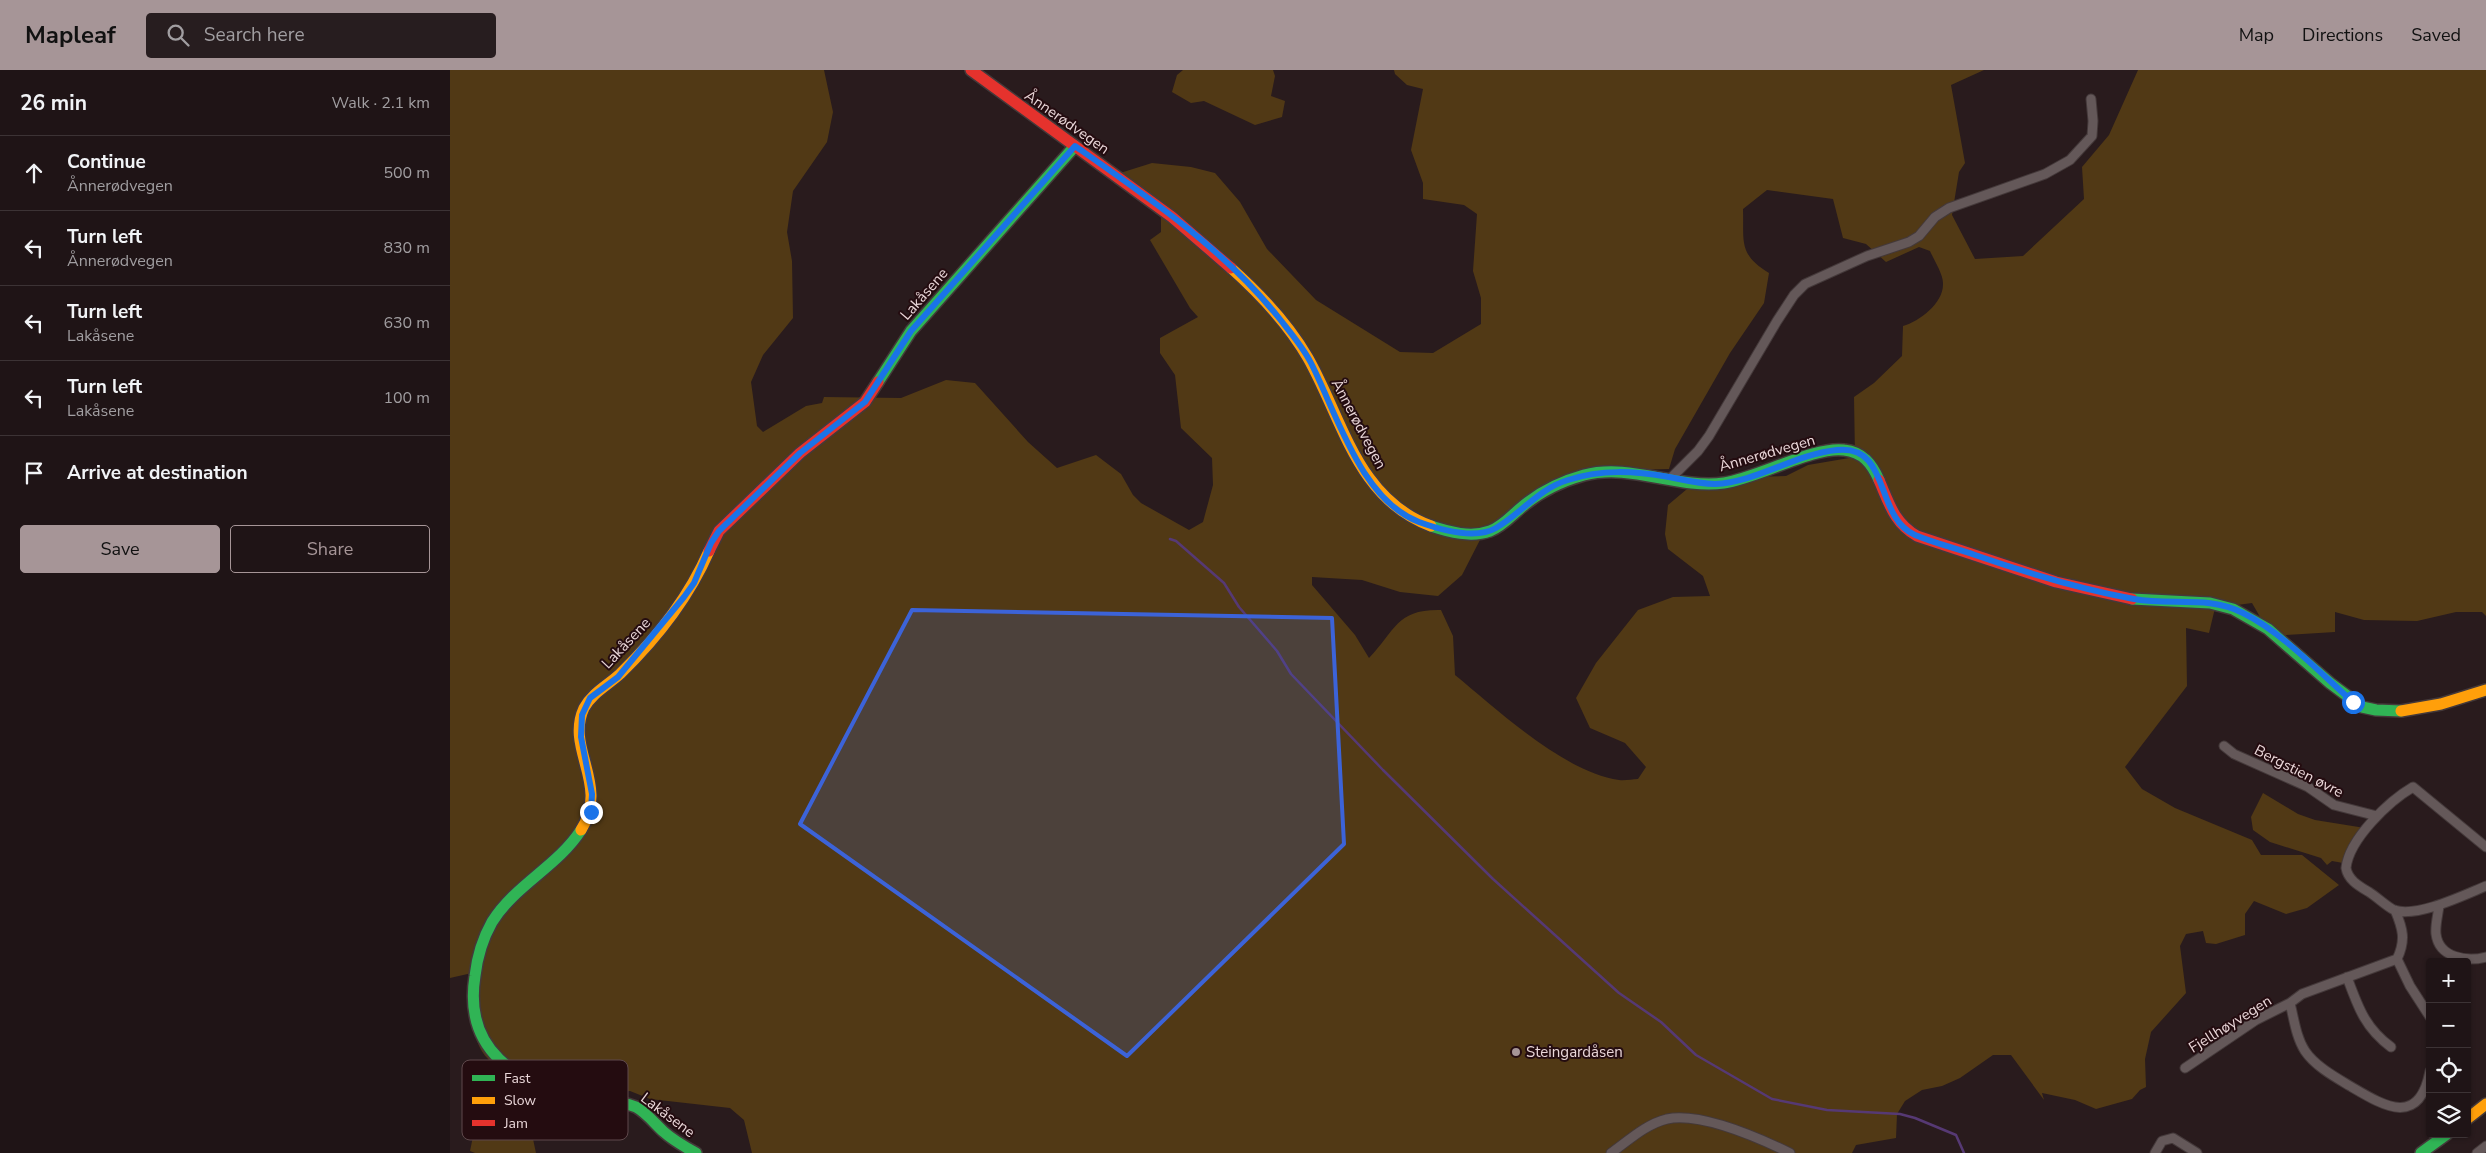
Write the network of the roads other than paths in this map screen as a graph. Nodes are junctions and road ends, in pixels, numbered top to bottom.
1 (971, 70) edge
2 (2091, 99) dead end
3 (1075, 146) junction
4 (1671, 478) junction
5 (2486, 690) edge
6 (2224, 746) dead end
7 (2377, 816) junction
8 (2486, 847) edge
9 (2486, 886) edge
10 (2439, 906) junction
11 (2395, 910) junction
12 (2486, 957) edge
13 (2397, 959) junction
14 (2348, 977) junction
15 (2290, 1003) junction
16 (2426, 1011) edge
17 (2392, 1047) dead end
18 (500, 1060) edge
19 (2184, 1068) dead end
20 (2426, 1086) edge
21 (628, 1104) edge
22 (2486, 1104) edge
23 (2471, 1116) edge
24 (2442, 1138) edge
25 (2486, 1146) edge
26 (696, 1153) edge
27 (1611, 1153) edge
28 (1790, 1153) edge
29 (2155, 1153) edge
30 (2197, 1153) edge
31 (2421, 1153) edge
32 (2477, 1153) edge

1 - 3 main road, Ånnerødvegen
2 - 4 street
3 - 4 main road, Ånnerødvegen
3 - 18 main road, Lakåsene
4 - 5 main road, Ånnerødvegen
6 - 7 street, Bergstien øvre
7 - 8 street
7 - 11 street
9 - 10 street
10 - 11 street
10 - 12 street
11 - 13 street
13 - 14 street, Fjellhøyvegen
13 - 16 street
14 - 15 street, Fjellhøyvegen
14 - 17 street
15 - 19 street, Fjellhøyvegen
15 - 20 street, Fjellhøyvegen
21 - 26 main road, Lakåsene
22 - 23 main road
24 - 31 main road
25 - 32 street
27 - 28 street
29 - 30 street

